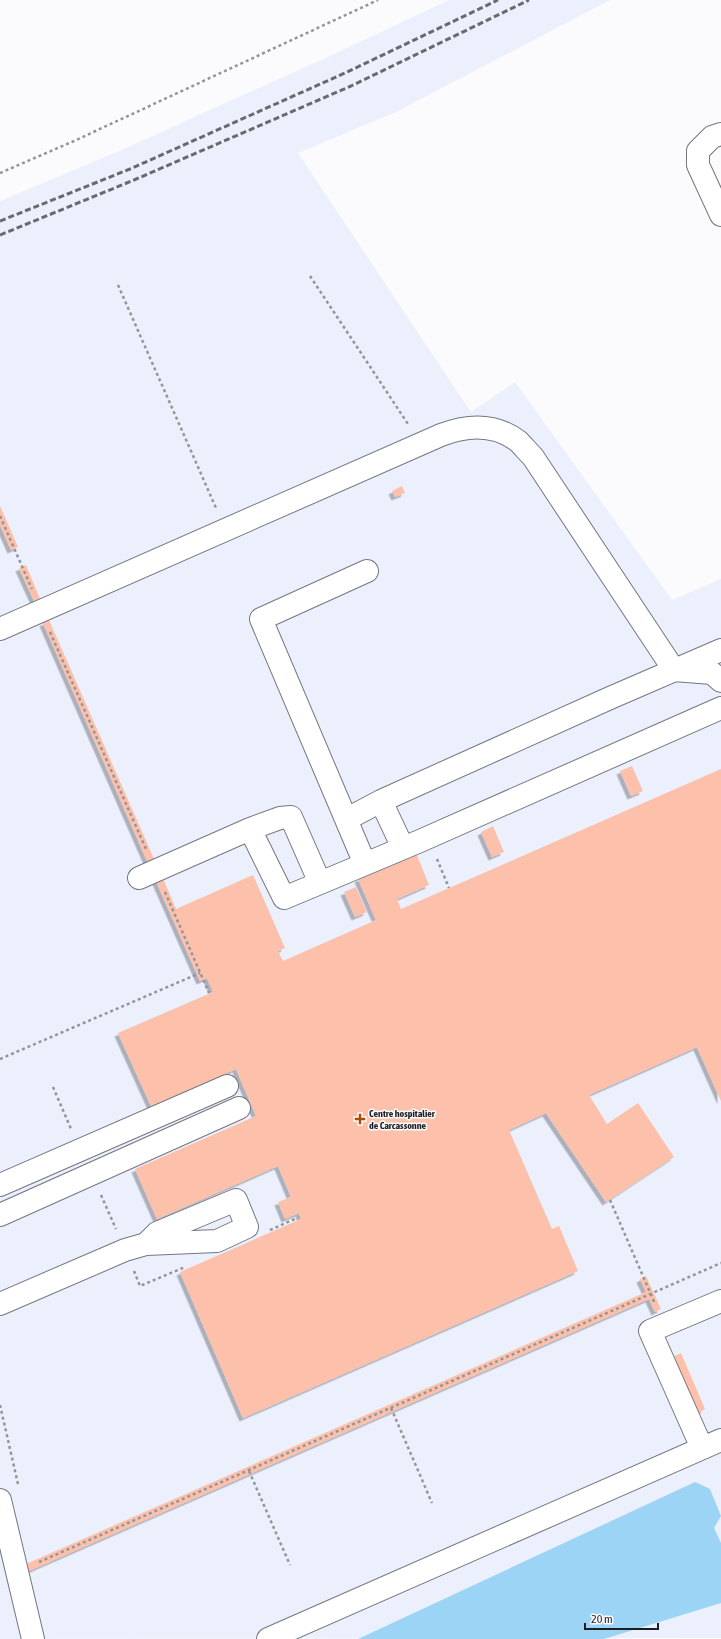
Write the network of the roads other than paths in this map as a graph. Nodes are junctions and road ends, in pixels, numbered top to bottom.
1 (721, 134) edge
2 (721, 215) edge
3 (367, 571) dead end
4 (0, 629) edge
5 (721, 650) edge
6 (674, 670) junction
7 (721, 681) edge
8 (721, 708) edge
9 (381, 801) junction
10 (347, 819) junction
11 (250, 829) junction
12 (403, 848) junction
13 (365, 864) junction
14 (147, 875) road end
15 (320, 882) junction
16 (227, 1086) dead end
17 (239, 1108) dead end
18 (0, 1184) edge
19 (0, 1216) edge
20 (146, 1244) dead end
21 (721, 1301) edge
22 (0, 1304) edge
23 (711, 1444) edge
24 (0, 1500) edge
25 (33, 1639) edge
26 (268, 1639) edge

1 - 2 lane
3 - 10 lane
4 - 6 lane
5 - 6 lane
6 - 7 lane
6 - 9 lane
8 - 12 lane
9 - 10 lane
9 - 12 lane
10 - 13 lane
11 - 14 lane
11 - 15 lane
11 - 15 lane
12 - 13 lane
13 - 15 lane
16 - 18 lane
17 - 19 lane
20 - 22 lane
21 - 23 lane
23 - 26 lane
24 - 25 lane

